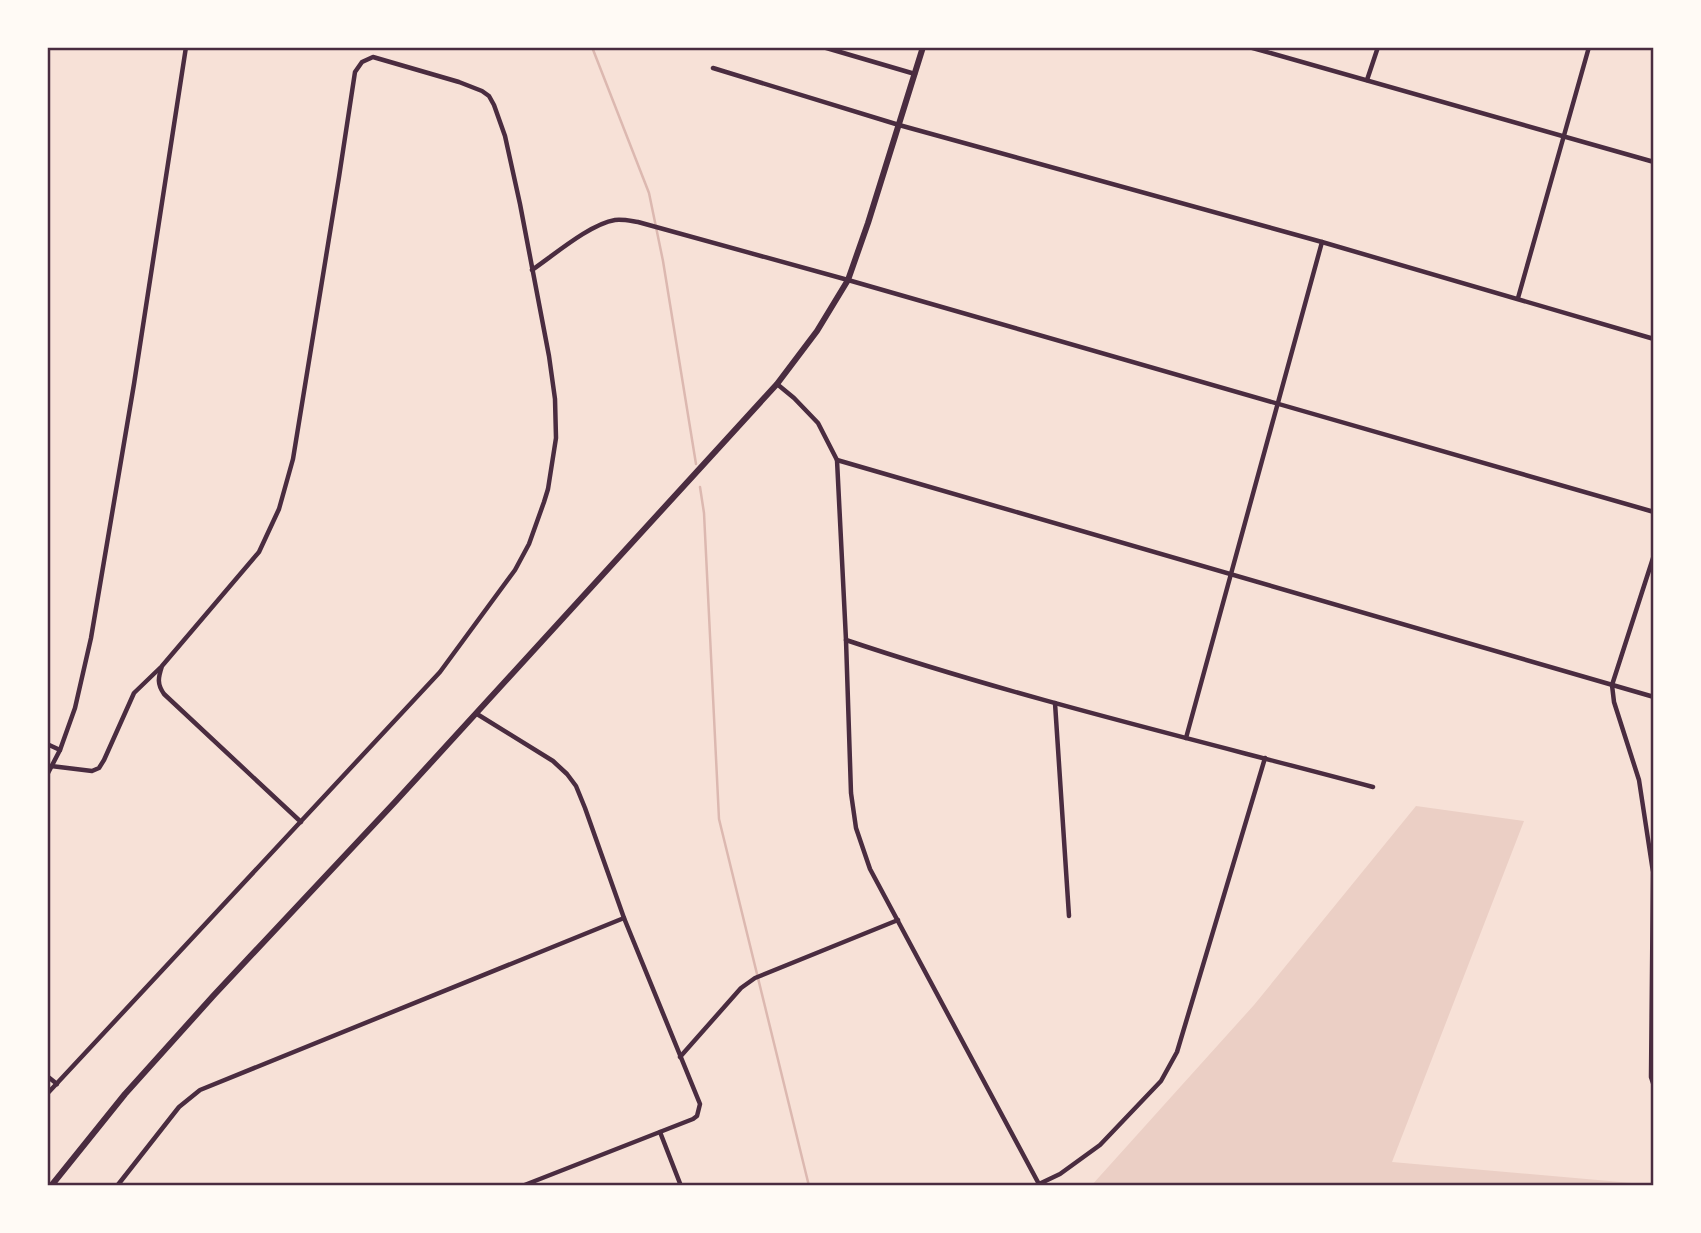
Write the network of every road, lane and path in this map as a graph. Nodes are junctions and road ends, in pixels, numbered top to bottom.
1 (186, 47) edge
2 (823, 47) edge
3 (923, 47) edge
4 (1249, 47) edge
5 (1378, 47) edge
6 (1590, 47) edge
7 (713, 68) dead end
8 (915, 74) junction
9 (1367, 80) junction
10 (899, 125) junction
11 (1563, 137) junction
12 (1654, 162) edge
13 (1322, 242) junction
14 (533, 270) junction
15 (848, 280) junction
16 (1518, 298) junction
17 (1654, 339) edge
18 (776, 384) junction
19 (1278, 403) junction
20 (837, 460) junction
21 (1654, 512) edge
22 (1654, 555) edge
23 (1231, 573) junction
24 (846, 640) junction
25 (162, 666) junction
26 (1612, 685) junction
27 (1654, 697) edge
28 (1055, 703) junction
29 (477, 714) junction
30 (1186, 738) junction
31 (47, 744) edge
32 (60, 750) junction
33 (1265, 758) junction
34 (51, 766) junction
35 (47, 775) edge
36 (1373, 787) dead end
37 (301, 822) junction
38 (1653, 872) edge
39 (1069, 916) dead end
40 (624, 918) junction
41 (898, 920) junction
42 (680, 1057) junction
43 (47, 1076) edge
44 (57, 1084) junction
45 (1654, 1086) edge
46 (47, 1094) edge
47 (660, 1132) junction
48 (1039, 1185) edge
49 (51, 1186) edge
50 (117, 1186) edge
51 (522, 1186) edge
52 (681, 1186) edge

1 - 32 street
2 - 8 street
3 - 8 main road
4 - 9 street
5 - 9 street
6 - 11 street
7 - 10 street
8 - 10 main road
9 - 11 street
10 - 13 street
10 - 15 main road
11 - 12 street
11 - 16 street
13 - 16 street
13 - 19 street
14 - 15 street
14 - 25 street
14 - 37 street
15 - 18 main road
15 - 19 street
16 - 17 street
18 - 20 street
18 - 29 main road
19 - 21 street
19 - 23 street
20 - 23 street
20 - 24 street
22 - 26 street
23 - 26 street
23 - 30 street
24 - 28 street
24 - 41 street
25 - 34 street
25 - 37 street
26 - 27 street
26 - 38 street
28 - 30 street
28 - 39 street
29 - 40 street
29 - 49 main road
30 - 33 street
31 - 32 street
32 - 34 street
33 - 36 street
33 - 48 street
34 - 35 street
37 - 44 street
38 - 45 street
40 - 42 street
40 - 50 street
41 - 42 street
41 - 48 street
42 - 47 street
43 - 44 street
44 - 46 street
47 - 51 street
47 - 52 street

